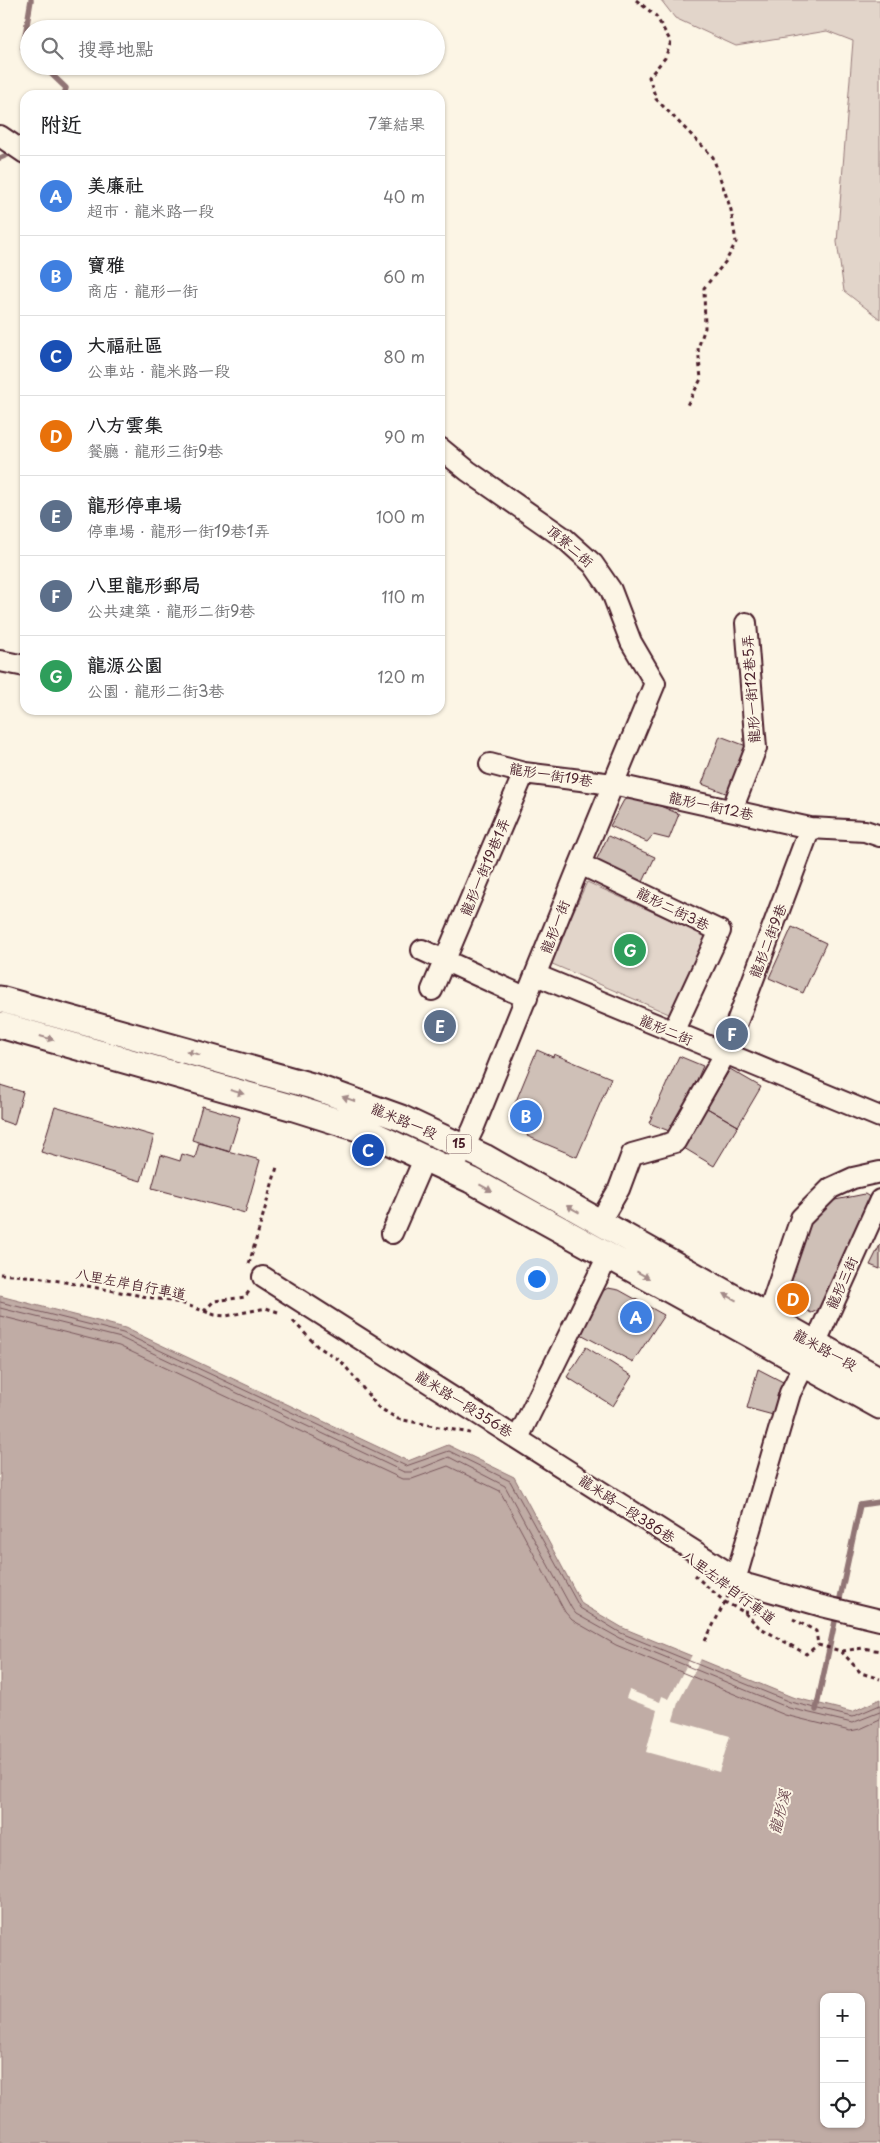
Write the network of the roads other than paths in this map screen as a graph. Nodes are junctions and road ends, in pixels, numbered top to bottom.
1 (0, 136) edge
2 (20, 150) edge
3 (445, 452) edge
4 (746, 623) dead end
5 (0, 661) edge
6 (20, 665) edge
7 (655, 682) joint
8 (490, 764) dead end
9 (524, 773) junction
10 (613, 784) junction
11 (732, 810) junction
12 (810, 828) junction
13 (880, 836) edge
14 (580, 864) junction
15 (422, 950) dead end
16 (445, 960) junction
17 (536, 975) junction
18 (432, 990) dead end
19 (527, 998) junction
20 (0, 999) edge
21 (0, 1025) edge
22 (673, 1032) junction
23 (725, 1054) junction
24 (880, 1117) edge
25 (464, 1147) junction
26 (425, 1157) junction
27 (453, 1170) junction
28 (880, 1172) edge
29 (880, 1200) edge
30 (599, 1223) junction
31 (392, 1233) dead end
32 (608, 1256) junction
33 (262, 1277) road end
34 (767, 1318) junction
35 (809, 1355) junction
36 (880, 1380) edge
37 (880, 1406) edge
38 (518, 1438) junction
39 (736, 1577) junction
40 (880, 1620) edge

1 - 2 street
3 - 7 street, 頂寮二街
4 - 11 street, 龍形一街12巷5弄
5 - 6 street
7 - 10 street, 龍形一街
8 - 9 street, 龍形一街19巷
9 - 10 street, 龍形一街19巷
9 - 16 street, 龍形一街19巷1弄
10 - 11 street, 龍形一街12巷
10 - 14 street, 龍形一街
11 - 12 street, 龍形一街12巷
12 - 13 street, 龍形一街12巷
12 - 23 street, 龍形二街9巷
14 - 17 street, 龍形一街
14 - 22 street, 龍形二街3巷
15 - 16 street
16 - 18 street, 龍形一街19巷1弄
16 - 19 street
17 - 19 street, 龍形一街
17 - 22 street, 龍形二街
19 - 25 street, 龍形一街
25 -> 20 main road, 龍米路一段 / 15
21 -> 26 main road, 龍米路一段 / 15
22 - 23 street, 龍形二街
23 - 24 street, 龍形二街
23 - 30 street, 龍形二街9巷
25 - 27 street, 龍形一街
30 -> 25 main road, 龍米路一段 / 15
26 - 27 main road, 龍米路一段 / 15
26 - 31 street
27 -> 32 main road, 龍米路一段 / 15
28 - 34 street
29 - 35 street, 龍形三街
34 -> 30 main road, 龍米路一段 / 15
32 -> 35 main road, 龍米路一段 / 15
32 - 38 street, 龍米路一段356巷
33 - 38 street, 龍米路一段356巷
34 - 35 main road, 龍米路一段 / 15
35 - 36 main road, 龍米路一段 / 15
35 - 37 main road, 龍米路一段 / 15
35 - 39 street
38 - 39 street, 龍米路一段386巷
39 - 40 street, 龍米路一段386巷

